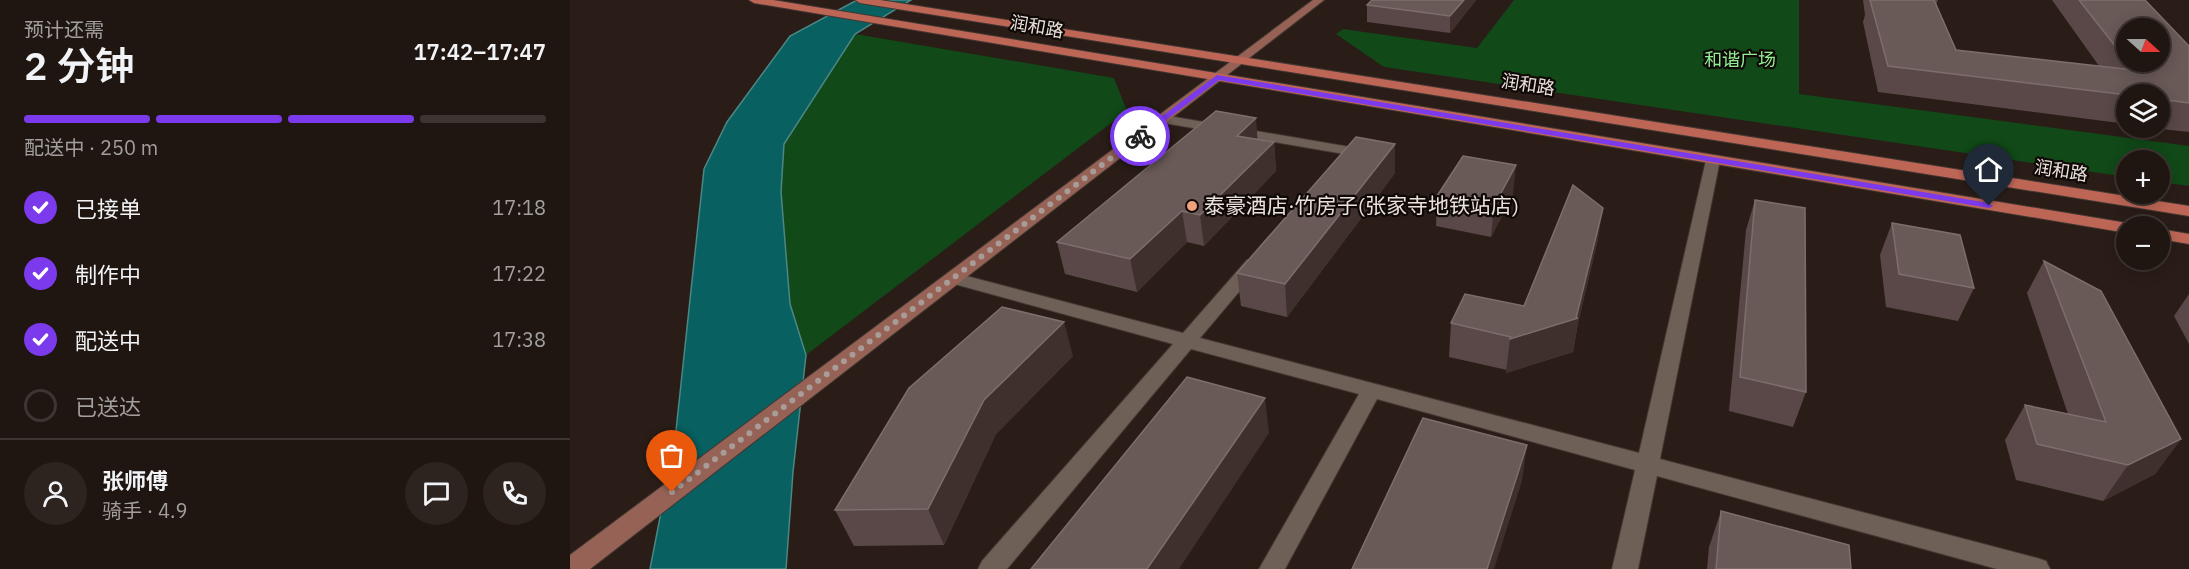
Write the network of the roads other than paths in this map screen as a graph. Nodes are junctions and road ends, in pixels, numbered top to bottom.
1 (754, 0) edge
2 (860, 0) edge
3 (1319, 0) edge
4 (1242, 59) junction
5 (1217, 77) junction
6 (1163, 119) junction
7 (1713, 160) junction
8 (1335, 169) edge
9 (2189, 211) edge
10 (2116, 226) edge
11 (2170, 236) edge
12 (2189, 239) edge
13 (1265, 250) edge
14 (953, 278) junction
15 (1187, 341) junction
16 (1371, 391) junction
17 (1647, 465) junction
18 (571, 569) edge
19 (992, 569) edge
20 (1272, 569) edge
21 (1625, 569) edge
22 (2037, 569) edge

1 - 5 main road, 润和路
2 - 4 main road, 润和路
3 - 4 street
4 - 5 street
4 - 9 main road, 润和路
5 - 6 street
5 - 7 main road, 润和路
6 - 8 lane
6 - 14 street
7 - 10 main road, 润和路
7 - 17 lane
11 - 12 main road
13 - 15 lane
14 - 15 lane
14 - 18 street
15 - 16 lane
15 - 19 lane
16 - 17 lane
16 - 20 lane
17 - 21 lane
17 - 22 lane

